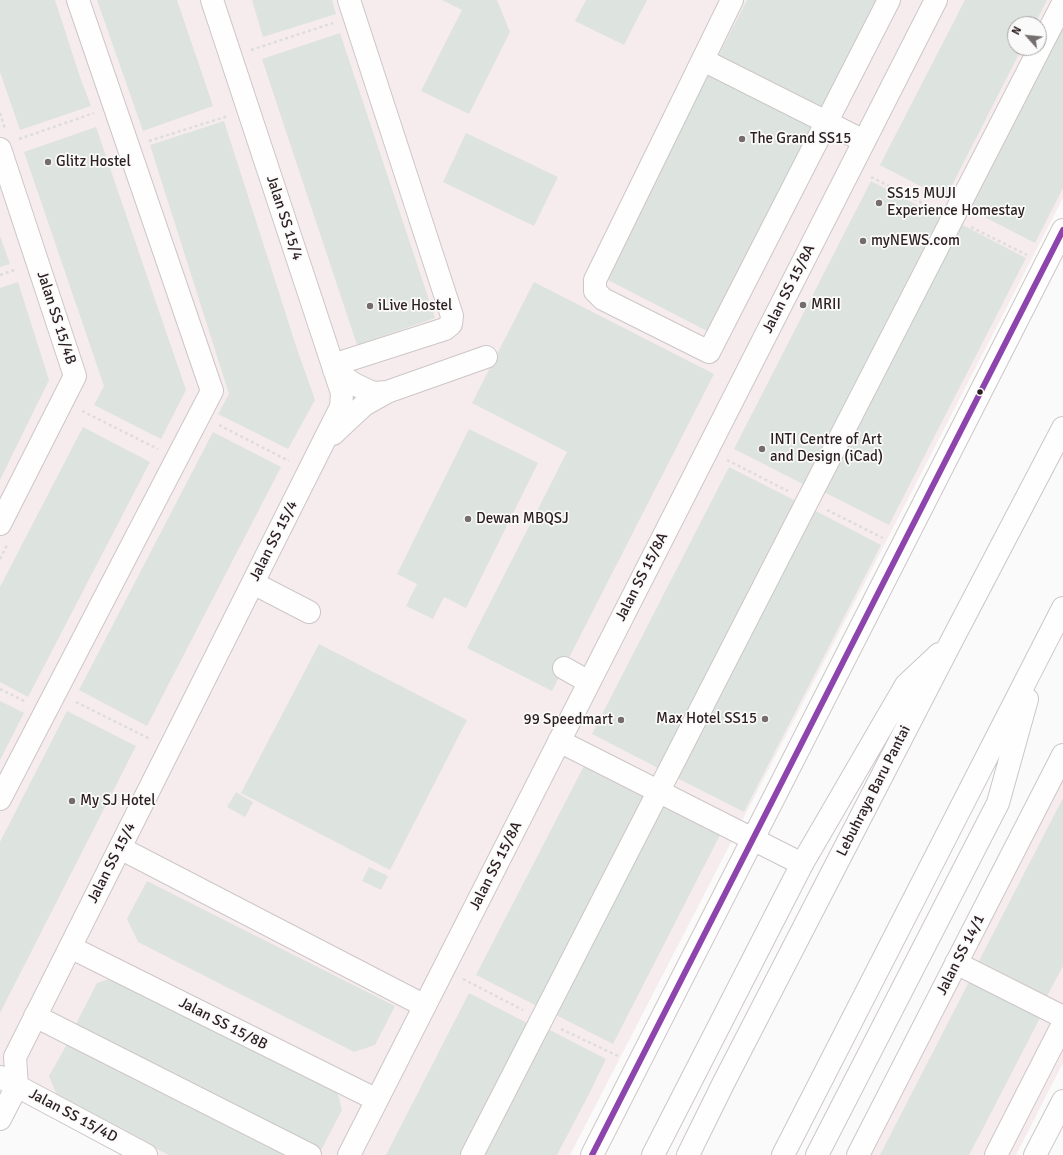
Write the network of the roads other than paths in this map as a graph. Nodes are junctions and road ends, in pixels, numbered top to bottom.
1 (78, 0) edge
2 (212, 0) edge
3 (732, 0) edge
4 (889, 0) edge
5 (936, 0) edge
6 (1063, 3) edge
7 (351, 8) edge
8 (703, 60) junction
9 (826, 123) junction
10 (864, 141) junction
11 (8, 144) edge
12 (1063, 230) edge
13 (486, 357) dead end
14 (333, 368) junction
15 (387, 392) junction
16 (1063, 428) edge
17 (322, 445) junction
18 (0, 524) edge
19 (253, 583) junction
20 (1063, 608) edge
21 (309, 612) dead end
22 (950, 644) junction
23 (1039, 653) junction
24 (564, 668) dead end
25 (589, 682) junction
26 (559, 741) junction
27 (1063, 755) edge
28 (658, 791) junction
29 (0, 799) edge
30 (753, 839) junction
31 (120, 848) junction
32 (802, 864) junction
33 (70, 947) junction
34 (956, 963) junction
35 (425, 1006) junction
36 (36, 1016) junction
37 (1063, 1016) edge
38 (1063, 1024) edge
39 (7, 1061) edge
40 (8, 1081) edge
41 (377, 1100) junction
42 (1063, 1101) edge
43 (0, 1120) edge
44 (823, 1153) edge
45 (146, 1155) edge
46 (310, 1155) edge
47 (349, 1155) edge
48 (472, 1155) edge
49 (592, 1155) edge
50 (654, 1155) edge
51 (688, 1155) edge
52 (783, 1155) edge
53 (858, 1155) edge
54 (996, 1155) edge
55 (1035, 1155) edge

1 - 29 main road
2 - 14 main road, Jalan SS 15/4
3 - 8 main road
4 - 9 main road
5 - 10 main road, Jalan SS 15/8A
6 - 28 main road
7 - 14 main road
8 - 9 main road
8 - 9 main road
9 - 10 main road
10 - 25 main road, Jalan SS 15/8A
11 - 18 main road, Jalan SS 15/4B
12 - 30 main road
13 - 15 main road
14 - 15 main road
14 - 17 main road, Jalan SS 15/4
15 - 17 main road
16 - 22 main road, Lebuhraya Baru Pantai
17 - 19 main road, Jalan SS 15/4
19 - 21 main road
19 - 31 main road, Jalan SS 15/4
20 - 23 main road
22 - 32 main road
22 - 51 main road, Lebuhraya Baru Pantai
23 - 44 main road
23 - 52 main road
24 - 25 main road
25 - 26 main road, Jalan SS 15/8A
26 - 28 main road
26 - 35 main road, Jalan SS 15/8A
27 - 34 main road, Jalan SS 14/1
28 - 30 main road
28 - 48 main road
30 - 32 main road
30 - 49 main road
31 - 33 main road, Jalan SS 15/4
31 - 35 main road
32 - 50 main road
33 - 36 main road, Jalan SS 15/4
33 - 41 main road, Jalan SS 15/8B
34 - 37 main road
34 - 53 main road, Jalan SS 14/1
35 - 41 main road, Jalan SS 15/8A
36 - 39 main road, Jalan SS 15/4
36 - 46 main road
38 - 54 main road
39 - 40 main road, Jalan SS 15/4
40 - 43 main road
40 - 45 main road, Jalan SS 15/4D
41 - 47 main road, Jalan SS 15/8A
42 - 55 main road

